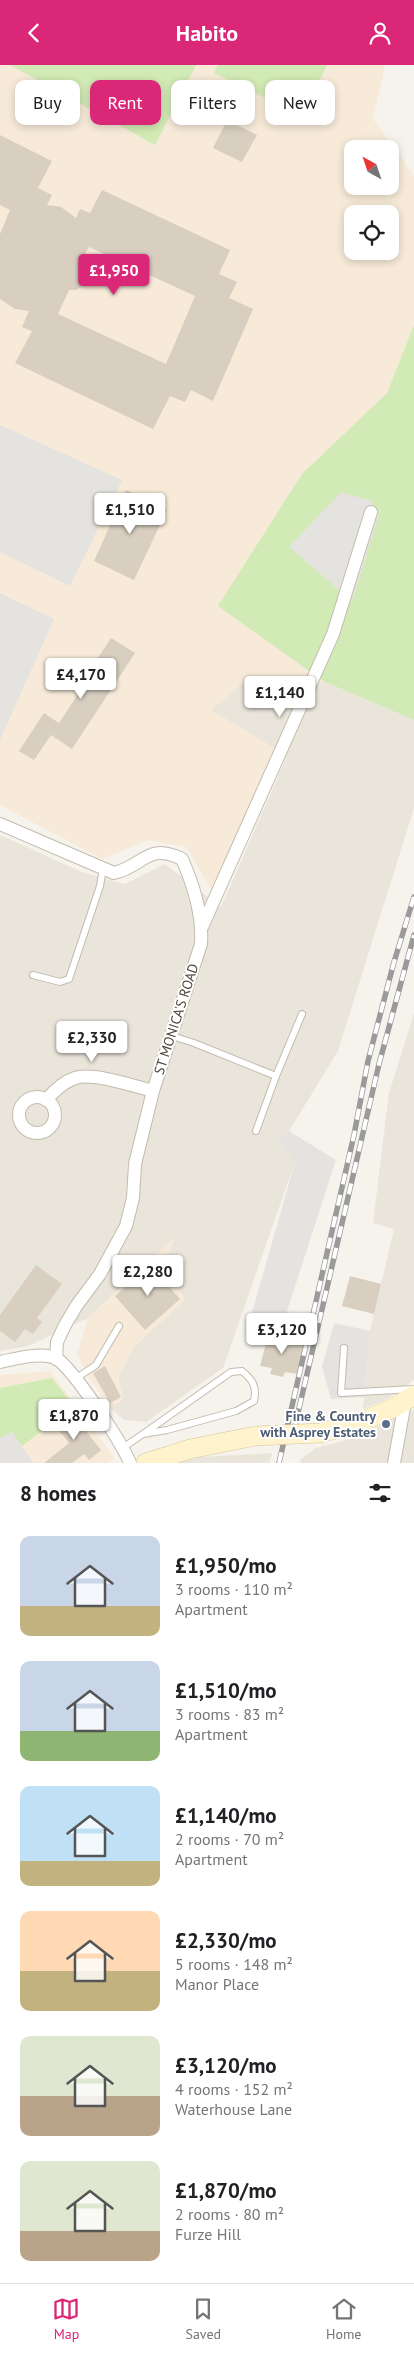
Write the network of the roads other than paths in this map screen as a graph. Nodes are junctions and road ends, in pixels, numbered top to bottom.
1 (371, 512) dead end
2 (0, 824) edge
3 (103, 868) junction
4 (202, 927) junction
5 (33, 975) dead end
6 (302, 1014) dead end
7 (172, 1036) junction
8 (276, 1076) junction
9 (153, 1091) junction
10 (46, 1099) dead end
11 (256, 1131) dead end
12 (119, 1326) dead end
13 (344, 1348) dead end
14 (56, 1359) junction
15 (0, 1362) edge
16 (75, 1379) junction
17 (411, 1395) edge
18 (143, 1434) junction
19 (124, 1447) junction
20 (130, 1463) edge
21 (146, 1463) edge
22 (394, 1463) edge

1 - 4 street
2 - 3 street, ST MONICA'S ROAD
3 - 4 street, ST MONICA'S ROAD
3 - 5 lane
4 - 7 street, ST MONICA'S ROAD
6 - 8 lane
7 - 8 lane
7 - 9 street, ST MONICA'S ROAD
8 - 11 lane
9 - 10 street
9 - 14 street, ST MONICA'S ROAD
12 - 16 lane
13 - 17 lane
14 - 15 street
14 - 16 street
16 - 19 street
17 - 21 main road, bridge
17 - 22 street
18 - 18 lane
18 - 19 lane
19 - 20 street

